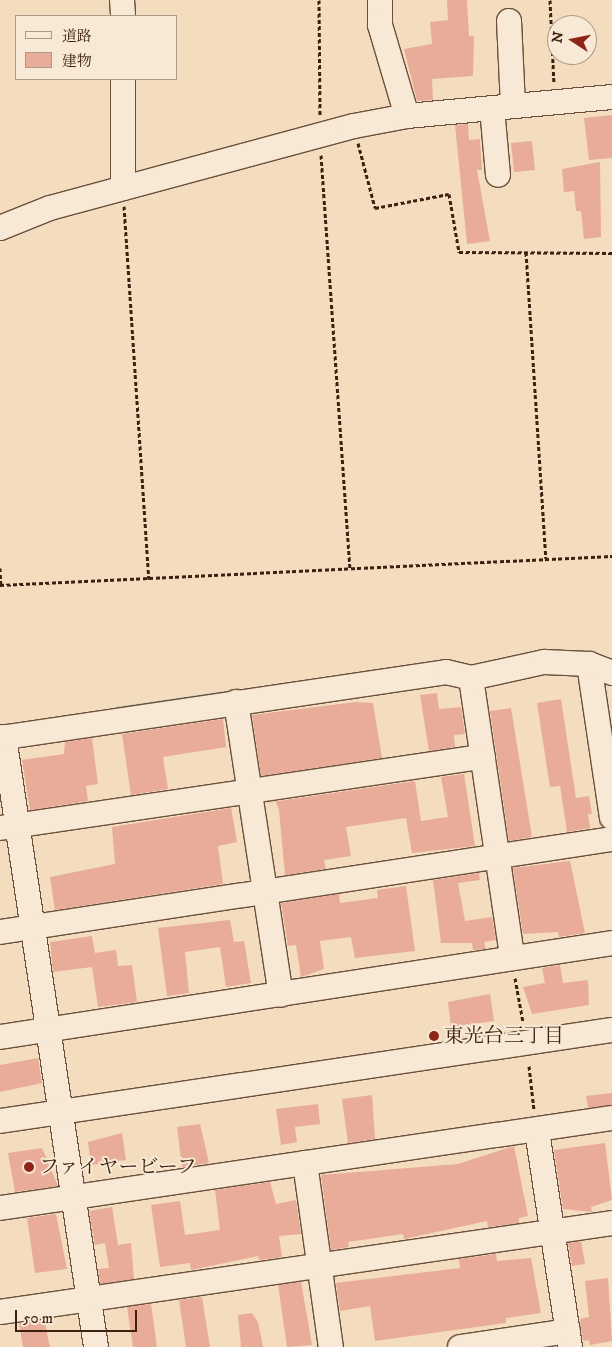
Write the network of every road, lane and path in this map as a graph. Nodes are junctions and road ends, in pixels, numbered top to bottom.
1 (122, 0) edge
2 (319, 0) edge
3 (380, 0) edge
4 (550, 0) edge
5 (123, 15) edge
6 (509, 21) dead end
7 (123, 80) edge
8 (612, 97) edge
9 (555, 102) junction
10 (502, 107) junction
11 (407, 116) junction
12 (354, 126) junction
13 (320, 134) junction
14 (498, 175) dead end
15 (123, 188) junction
16 (0, 228) edge
17 (526, 252) junction
18 (612, 253) edge
19 (612, 556) edge
20 (546, 558) junction
21 (0, 568) edge
22 (350, 568) junction
23 (148, 579) junction
24 (1, 585) edge
25 (589, 664) junction
26 (612, 674) edge
27 (471, 678) junction
28 (236, 702) junction
29 (2, 737) edge
30 (483, 757) junction
31 (250, 791) junction
32 (612, 817) edge
33 (9, 827) edge
34 (612, 839) edge
35 (496, 859) junction
36 (266, 893) junction
37 (33, 927) junction
38 (0, 932) edge
39 (612, 943) edge
40 (512, 957) junction
41 (281, 994) junction
42 (523, 1022) dead end
43 (48, 1030) junction
44 (612, 1030) edge
45 (0, 1036) edge
46 (529, 1066) dead end
47 (60, 1113) junction
48 (612, 1118) edge
49 (0, 1122) edge
50 (537, 1130) junction
51 (304, 1163) junction
52 (73, 1197) junction
53 (0, 1208) edge
54 (612, 1223) edge
55 (554, 1232) junction
56 (320, 1266) junction
57 (89, 1299) junction
58 (0, 1312) edge
59 (569, 1339) edge
60 (96, 1347) edge
61 (331, 1347) edge
62 (460, 1347) edge

1 - 5 street
2 - 13 path
3 - 11 street
4 - 9 path
6 - 10 street
7 - 15 street
8 - 9 street
9 - 10 street
10 - 11 street
10 - 14 street
11 - 12 street
12 - 13 street
12 - 17 path
13 - 15 street
13 - 22 path
15 - 16 street
15 - 23 path
17 - 18 path
17 - 20 path
19 - 20 path
20 - 22 path
21 - 24 path
22 - 23 path
23 - 24 path
25 - 26 street
25 - 27 street
25 - 32 street
27 - 28 street
27 - 30 street
28 - 29 street
28 - 31 street
29 - 33 street
30 - 31 street
30 - 35 street
31 - 33 street
31 - 36 street
33 - 37 street
34 - 35 street
35 - 36 street
35 - 40 street
36 - 37 street
36 - 41 street
37 - 38 street
37 - 43 street
39 - 40 street
40 - 41 street
40 - 42 path
41 - 43 street
43 - 45 street
43 - 47 street
44 - 47 street
46 - 50 path
47 - 49 street
47 - 52 street
48 - 50 street
50 - 51 street
50 - 55 street
51 - 52 street
51 - 56 street
52 - 53 street
52 - 57 street
54 - 55 street
55 - 56 street
55 - 59 street
56 - 57 street
56 - 61 street
57 - 58 street
57 - 60 street
59 - 62 street

